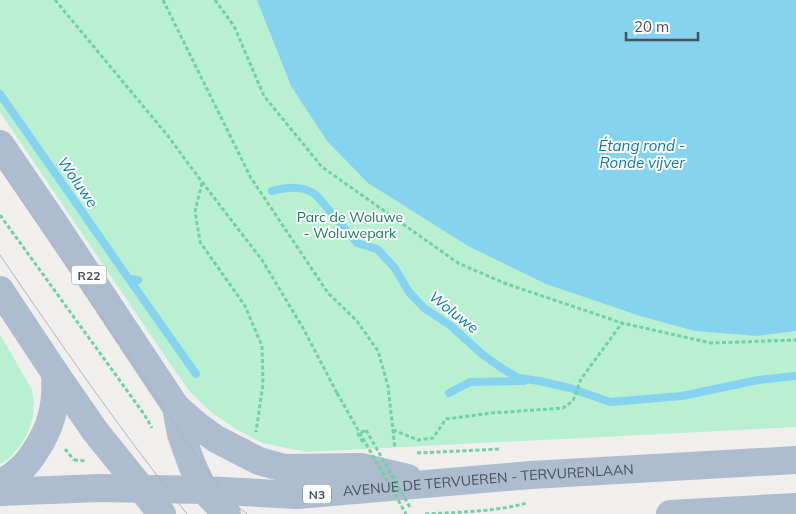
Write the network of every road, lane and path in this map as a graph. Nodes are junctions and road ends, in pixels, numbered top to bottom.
1 (56, 0) edge
2 (163, 0) edge
3 (215, 0) edge
4 (0, 144) edge
5 (202, 182) junction
6 (0, 214) edge
7 (0, 290) edge
8 (622, 323) junction
9 (796, 340) edge
10 (55, 373) junction
11 (176, 407) junction
12 (153, 429) dead end
13 (366, 430) dead end
14 (393, 430) junction
15 (255, 437) dead end
16 (503, 449) dead end
17 (396, 454) dead end
18 (415, 454) dead end
19 (387, 455) dead end
20 (371, 456) dead end
21 (796, 460) edge
22 (0, 484) edge
23 (429, 484) junction
24 (142, 489) junction
25 (204, 490) junction
26 (0, 492) edge
27 (796, 507) edge
28 (411, 509) dead end
29 (162, 514) edge
30 (227, 514) edge
31 (406, 514) edge
32 (670, 514) edge

1 - 5 path
2 - 14 path
3 - 8 path
4 - 11 main road, R22
5 - 15 path
5 - 31 path, bridge
6 - 12 path
7 - 10 main road
8 - 9 path
8 - 14 path
10 - 22 main road
10 - 24 main road
11 - 23 main road
11 - 25 main road, R22
13 - 28 path, bridge
14 - 17 path
16 - 18 path
19 - 20 path
21 - 23 main road, AVENUE DE TERVUEREN - TERVURENLAAN / N3
23 - 25 main road, AVENUE DE TERVUEREN - TERVURENLAAN / N3
24 - 25 main road, AVENUE DE TERVUEREN - TERVURENLAAN / N3
24 - 26 main road, AVENUE DE TERVUEREN - TERVURENLAAN / N3
24 - 29 main road
25 - 30 main road, R22
27 - 32 main road

